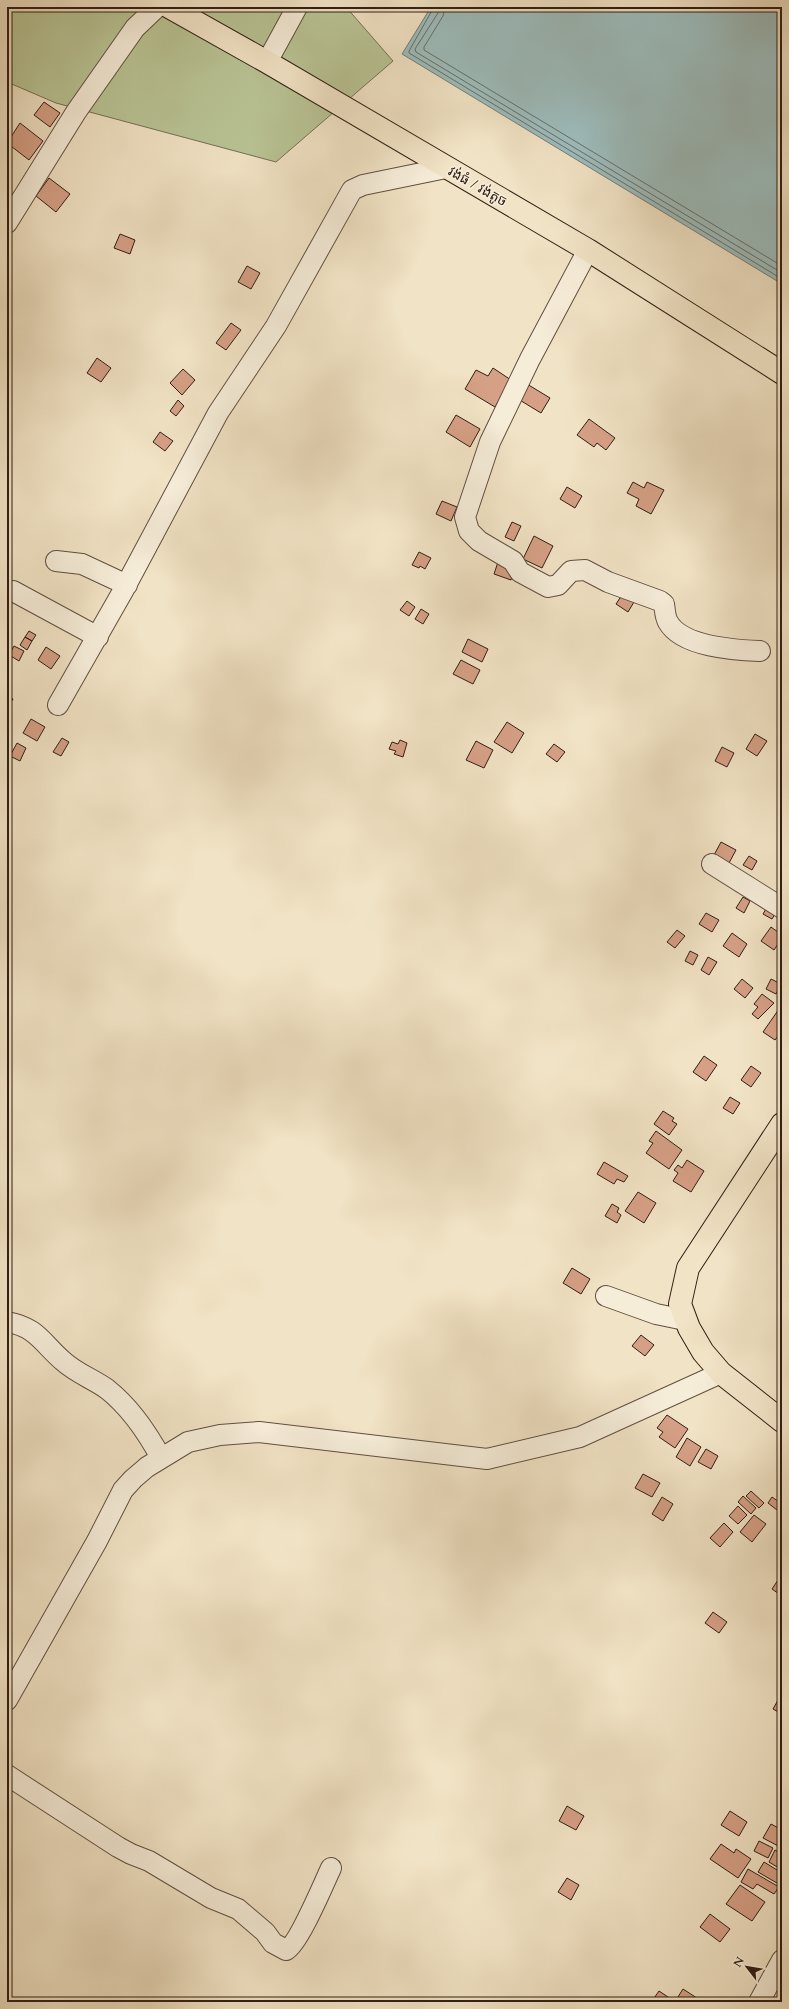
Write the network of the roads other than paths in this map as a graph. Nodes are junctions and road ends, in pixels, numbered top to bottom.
1 (157, 7) edge
2 (169, 7) edge
3 (297, 7) edge
4 (267, 62) junction
5 (446, 168) junction
6 (7, 223) edge
7 (588, 250) junction
8 (782, 373) edge
9 (56, 561) dead end
10 (127, 585) junction
11 (13, 591) dead end
12 (98, 637) junction
13 (760, 651) dead end
14 (58, 705) dead end
15 (712, 864) dead end
16 (782, 908) edge
17 (782, 1124) edge
18 (606, 1296) dead end
19 (685, 1320) junction
20 (7, 1322) edge
21 (721, 1373) junction
22 (782, 1421) edge
23 (162, 1458) junction
24 (7, 1700) edge
25 (7, 1775) edge
26 (332, 1868) dead end
27 (782, 1960) edge
28 (759, 2002) edge

1 - 6 street
2 - 4 main road, វង់ធំ / វង់តូច
3 - 4 street
4 - 5 main road, វង់ធំ / វង់តូច
5 - 7 main road, វង់ធំ / វង់តូច
5 - 10 street
7 - 8 main road, វង់ធំ / វង់តូច
7 - 13 street
9 - 10 street
10 - 12 street
11 - 12 street
12 - 14 street
15 - 16 street
17 - 19 main road
18 - 19 street
19 - 21 main road
20 - 23 street
21 - 22 main road
21 - 23 street
23 - 24 street
25 - 26 street
27 - 28 street

